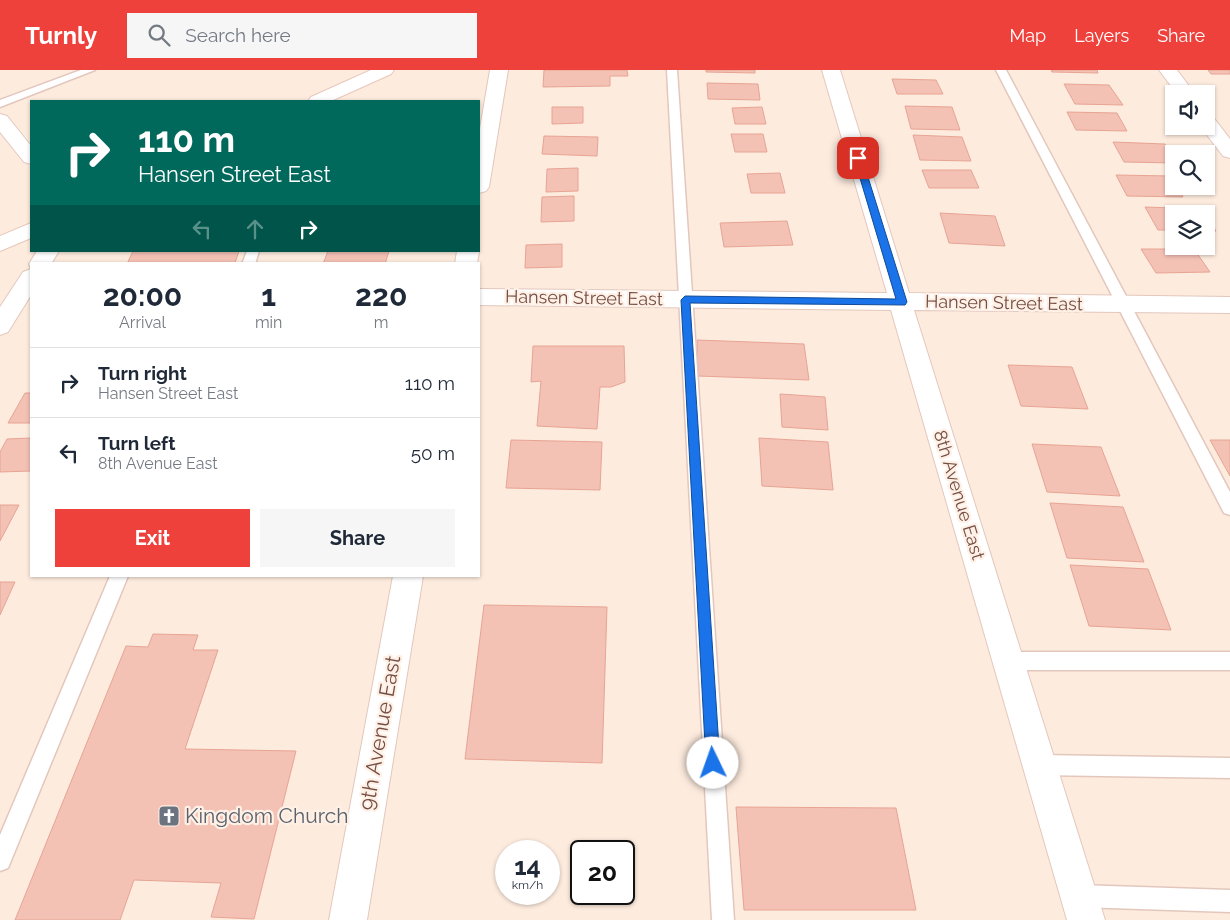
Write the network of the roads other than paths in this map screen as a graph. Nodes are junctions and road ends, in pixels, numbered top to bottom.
1 (90, 70) edge
2 (385, 70) edge
3 (499, 70) edge
4 (672, 70) edge
5 (831, 70) edge
6 (1001, 70) edge
7 (1168, 70) edge
8 (1179, 85) edge
9 (319, 100) edge
10 (0, 104) edge
11 (0, 120) edge
12 (1215, 133) edge
13 (1230, 152) edge
14 (30, 157) edge
15 (480, 181) edge
16 (30, 230) edge
17 (0, 244) edge
18 (21, 289) edge
19 (480, 297) edge
20 (685, 300) junction
21 (902, 302) junction
22 (1124, 304) junction
23 (1230, 305) edge
24 (0, 326) edge
25 (1230, 508) edge
26 (119, 577) edge
27 (408, 577) edge
28 (1230, 661) edge
29 (1008, 662) junction
30 (1039, 765) junction
31 (1230, 768) edge
32 (0, 860) edge
33 (1230, 900) edge
34 (1082, 908) edge
35 (348, 920) edge
36 (723, 920) edge

1 - 10 lane
2 - 9 street
3 - 15 street
4 - 20 lane
5 - 21 street, 8th Avenue East
6 - 22 lane
7 - 8 street
11 - 14 street
12 - 13 street
16 - 17 street
18 - 24 street
19 - 20 street, Hansen Street East
20 - 21 street, Hansen Street East
20 - 36 lane
21 - 22 street, Hansen Street East
21 - 29 street, 8th Avenue East
22 - 23 street, Hansen Street East
22 - 25 lane
26 - 32 lane
27 - 35 street, 9th Avenue East
28 - 29 lane
29 - 30 street, 8th Avenue East
30 - 31 lane
30 - 34 street, 8th Avenue East
33 - 34 lane

